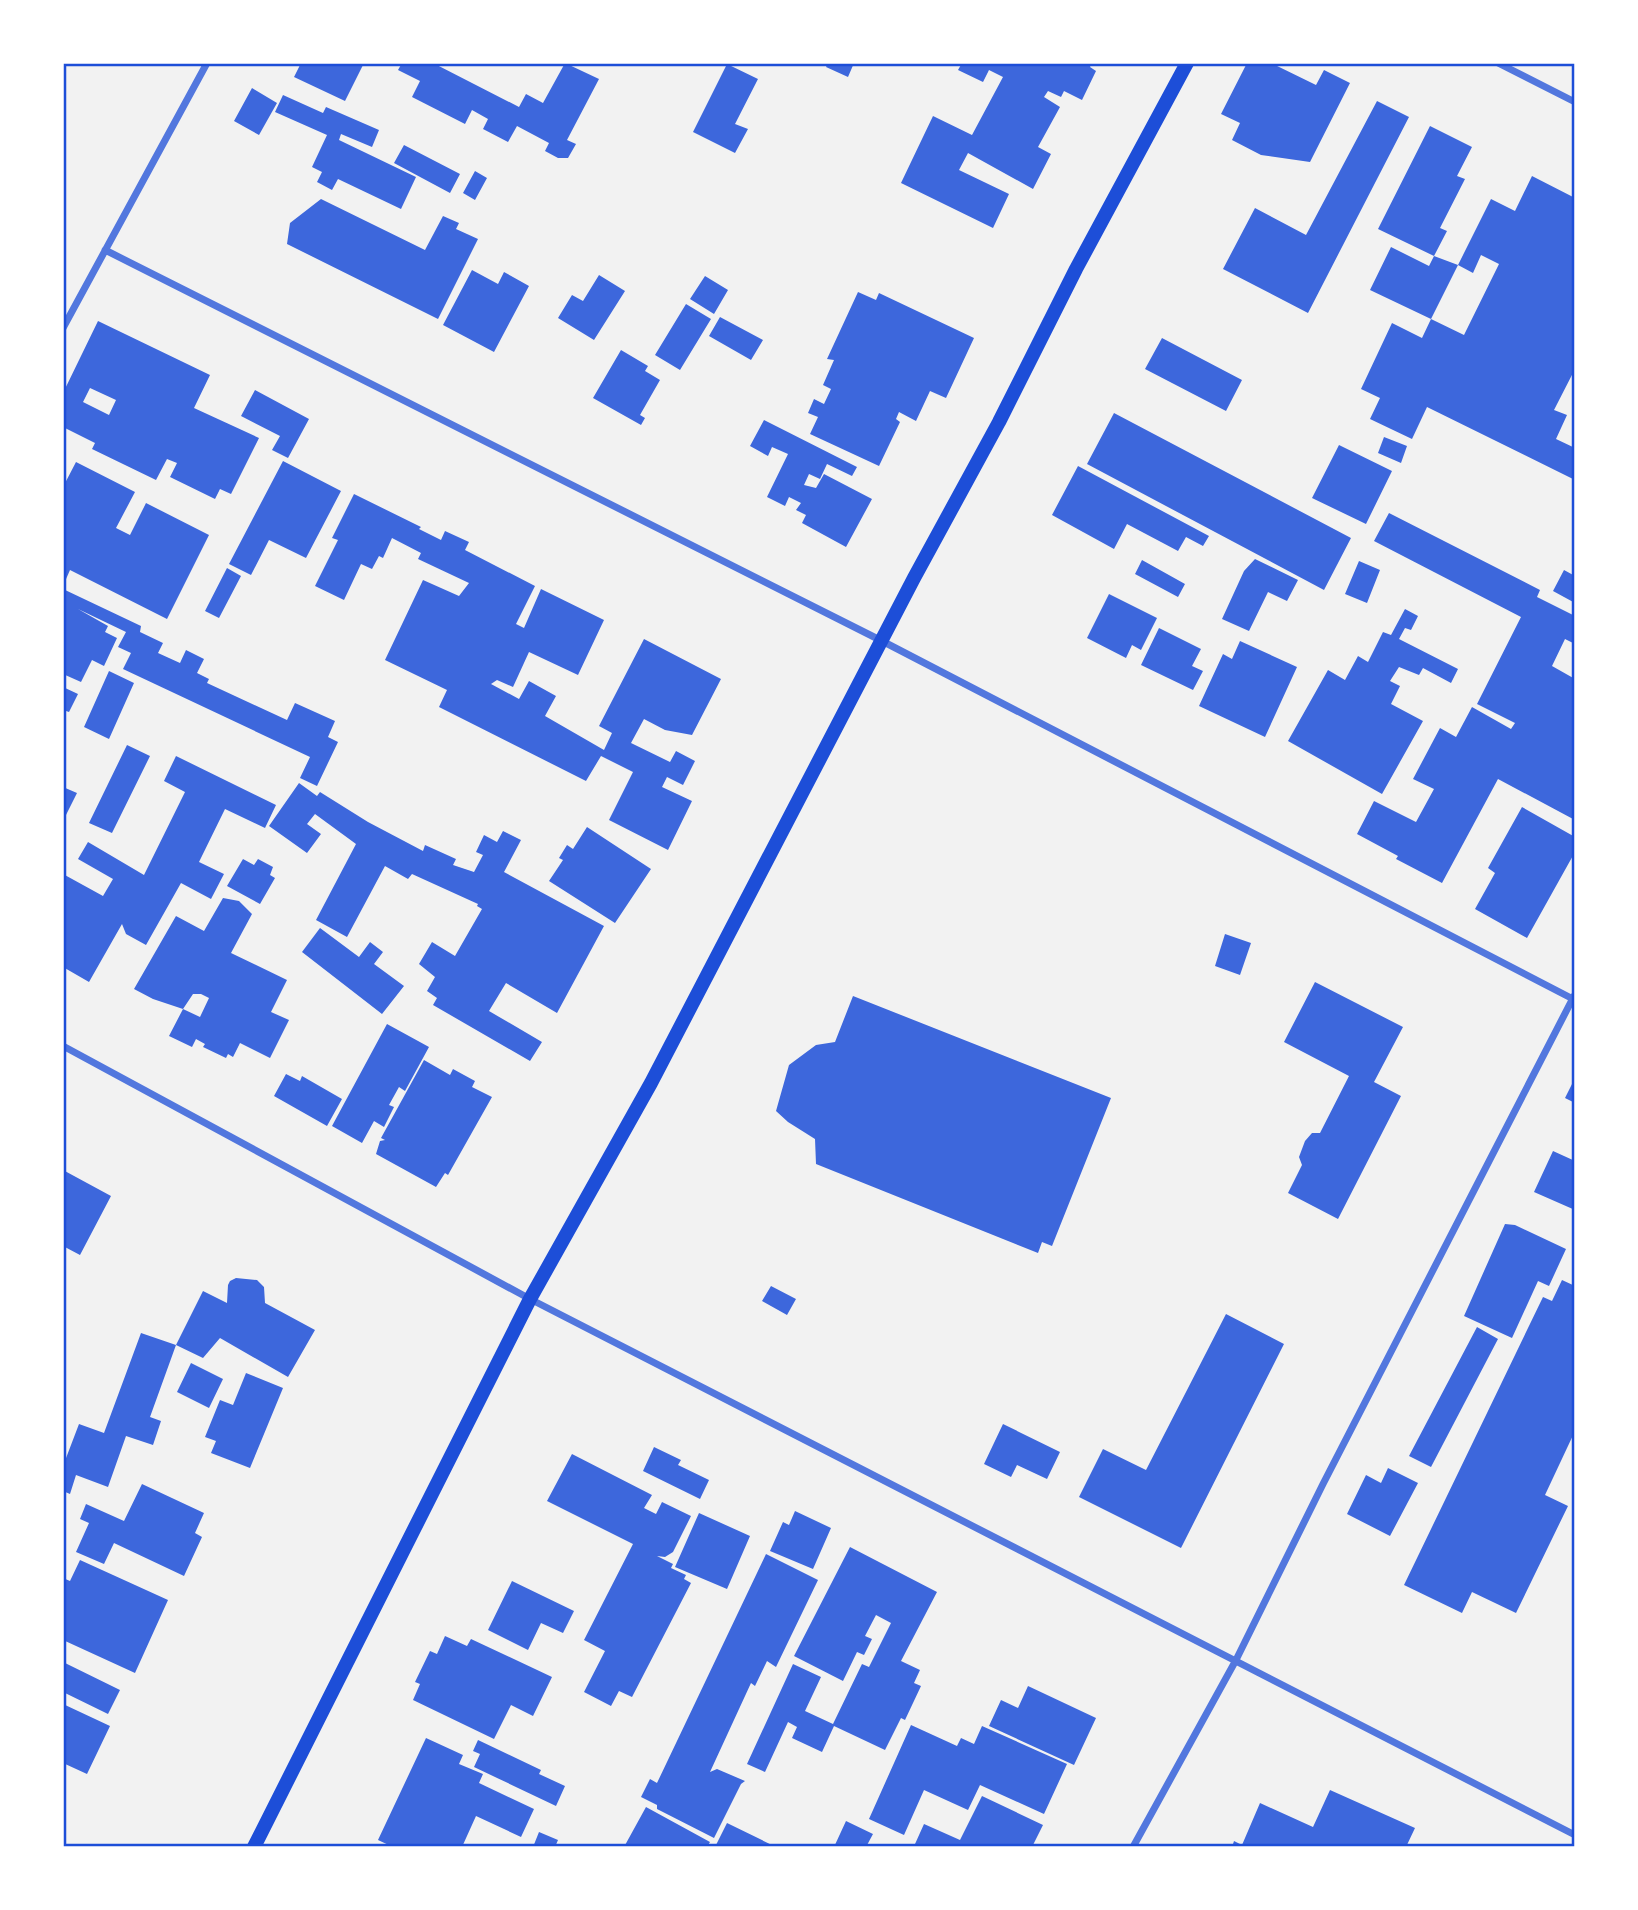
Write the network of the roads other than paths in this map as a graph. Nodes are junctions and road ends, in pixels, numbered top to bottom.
1 (207, 63) edge
2 (1187, 63) edge
3 (1498, 63) edge
4 (1575, 102) edge
5 (105, 250) junction
6 (63, 328) edge
7 (882, 641) junction
8 (1574, 997) edge
9 (63, 1046) edge
10 (530, 1299) junction
11 (1236, 1660) junction
12 (1575, 1835) edge
13 (254, 1847) edge
14 (1133, 1847) edge

1 - 5 street
2 - 7 main road
3 - 4 street
5 - 6 street
5 - 7 street
7 - 8 street
7 - 10 main road
8 - 11 street
9 - 10 street
10 - 11 street
10 - 13 main road
11 - 12 street
11 - 14 street

